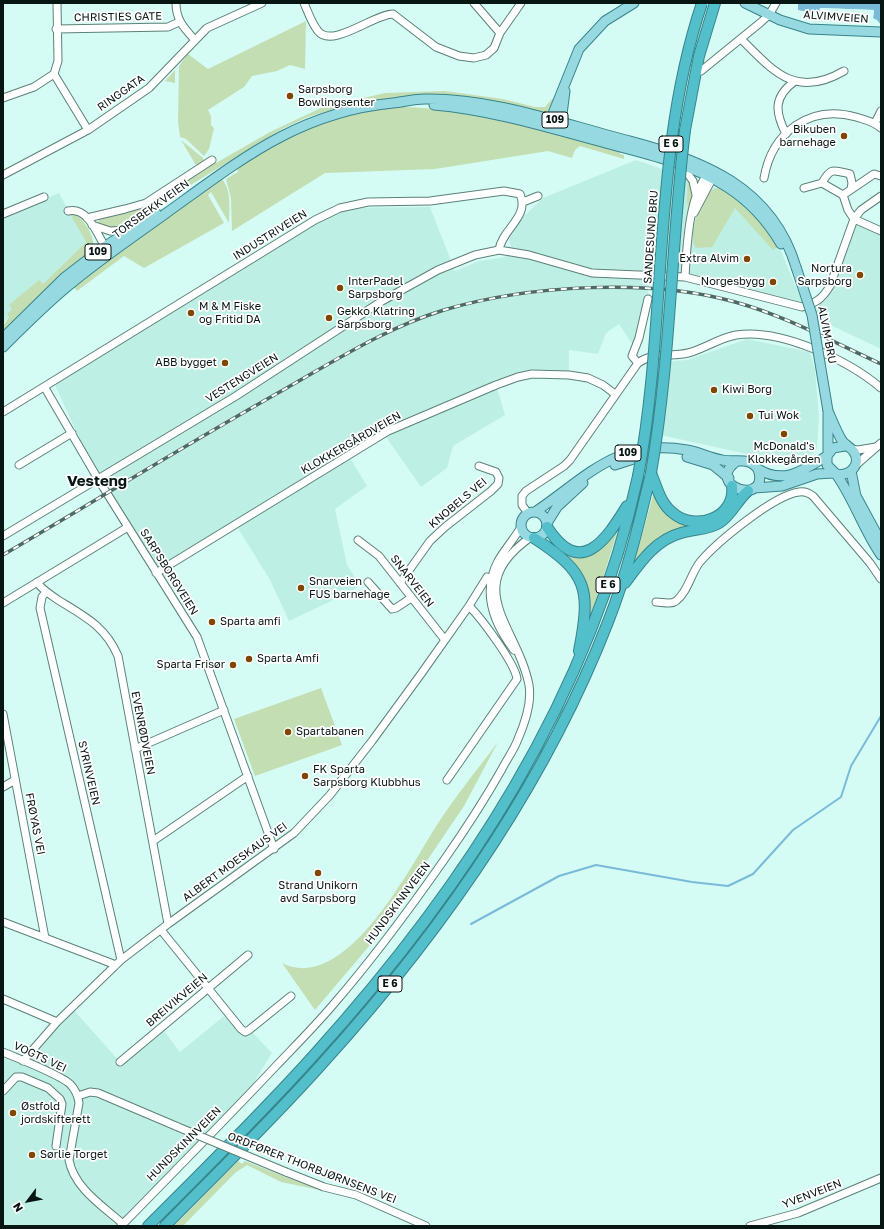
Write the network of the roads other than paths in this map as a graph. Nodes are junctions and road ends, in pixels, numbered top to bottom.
1 (57, 3) edge
2 (176, 3) edge
3 (262, 3) edge
4 (304, 3) edge
5 (474, 3) edge
6 (521, 3) edge
7 (634, 3) edge
8 (702, 3) edge
9 (715, 3) edge
10 (745, 3) edge
11 (776, 3) edge
12 (769, 15) junction
13 (179, 22) junction
14 (56, 29) junction
15 (881, 32) edge
16 (500, 33) junction
17 (194, 39) junction
18 (741, 39) junction
19 (701, 71) dead end
20 (844, 71) dead end
21 (54, 74) junction
22 (795, 81) junction
23 (565, 86) junction
24 (3, 98) edge
25 (881, 111) edge
26 (561, 122) junction
27 (875, 123) junction
28 (552, 124) junction
29 (881, 128) edge
30 (88, 130) junction
31 (786, 134) junction
32 (212, 160) dead end
33 (680, 165) junction
34 (850, 174) junction
35 (710, 175) junction
36 (3, 176) edge
37 (881, 176) edge
38 (764, 178) dead end
39 (867, 178) junction
40 (207, 182) junction
41 (822, 183) junction
42 (804, 188) dead end
43 (851, 189) junction
44 (696, 195) junction
45 (843, 195) junction
46 (538, 196) dead end
47 (881, 196) edge
48 (44, 197) dead end
49 (523, 202) junction
50 (68, 211) dead end
51 (3, 214) edge
52 (692, 217) junction
53 (87, 218) junction
54 (854, 219) junction
55 (92, 225) junction
56 (132, 230) junction
57 (881, 231) edge
58 (107, 250) junction
59 (499, 250) junction
60 (796, 266) joint
61 (685, 277) junction
62 (648, 299) dead end
63 (3, 339) edge
64 (3, 347) edge
65 (638, 363) junction
66 (45, 388) junction
67 (881, 388) edge
68 (615, 394) junction
69 (828, 410) junction
70 (3, 412) edge
71 (72, 433) junction
72 (879, 445) edge
73 (848, 447) junction
74 (827, 454) junction
75 (737, 461) junction
76 (19, 466) dead end
77 (479, 466) dead end
78 (853, 468) junction
79 (758, 469) junction
80 (651, 473) junction
81 (834, 474) junction
82 (98, 479) junction
83 (730, 482) junction
84 (751, 489) junction
85 (633, 498) junction
86 (532, 512) junction
87 (547, 525) junction
88 (128, 526) junction
89 (521, 527) junction
90 (3, 536) edge
91 (532, 538) junction
92 (358, 540) dead end
93 (881, 542) edge
94 (881, 555) edge
95 (156, 573) junction
96 (486, 577) dead end
97 (881, 579) edge
98 (37, 582) junction
99 (368, 582) dead end
100 (400, 583) junction
101 (619, 591) junction
102 (46, 592) junction
103 (411, 598) junction
104 (656, 602) dead end
105 (3, 603) edge
106 (469, 606) junction
107 (445, 640) junction
108 (521, 658) junction
109 (575, 670) junction
110 (224, 710) junction
111 (3, 714) edge
112 (135, 748) junction
113 (248, 776) junction
114 (15, 780) junction
115 (447, 780) dead end
116 (3, 787) edge
117 (153, 841) junction
118 (274, 849) junction
119 (3, 922) edge
120 (168, 924) junction
121 (161, 930) junction
122 (45, 938) junction
123 (248, 955) dead end
124 (119, 963) junction
125 (207, 989) junction
126 (291, 996) dead end
127 (3, 999) edge
128 (57, 1022) junction
129 (3, 1052) edge
130 (23, 1061) junction
131 (120, 1062) dead end
132 (3, 1091) edge
133 (78, 1096) junction
134 (56, 1146) dead end
135 (881, 1178) edge
136 (122, 1225) edge
137 (148, 1226) edge
138 (165, 1226) edge
139 (426, 1226) edge
140 (750, 1226) edge

1 - 14 street
2 - 13 street
3 - 17 street, RINGGATA
4 - 16 street
5 - 16 street
6 - 16 street
7 - 23 main road, 109
8 - 85 highway, SANDESUND BRU / E 6, bridge
9 - 80 highway, E 6, bridge
10 - 12 main road, ALVIMVEIEN
11 - 12 street
12 - 15 main road, ALVIMVEIEN
12 - 18 street
13 - 14 street, CHRISTIES GATE
13 - 17 street
14 - 21 street
17 - 30 street, RINGGATA
18 - 19 street
18 - 22 street
20 - 22 street
21 - 24 street
21 - 30 street
22 - 31 street
23 - 26 main road, 109
23 - 28 main road, 109
25 - 27 street
26 - 28 main road, 109
26 - 35 main road, TORSBEKKVEIEN / 109
27 - 29 street
27 - 31 street
28 - 33 main road, TORSBEKKVEIEN / 109
28 - 40 main road, TORSBEKKVEIEN / 109
30 - 36 street, RINGGATA
31 - 38 street
32 - 53 street, TORSBEKKVEIEN
33 - 35 main road, TORSBEKKVEIEN / 109
33 - 44 street
34 - 39 street
34 - 41 street
34 - 43 street
35 - 44 street
35 - 52 street
35 - 60 main road, TORSBEKKVEIEN / 109
37 - 39 street
39 - 43 street
40 - 56 main road, TORSBEKKVEIEN / 109
40 - 58 main road, TORSBEKKVEIEN / 109
41 - 42 street
41 - 45 street
43 - 45 street
44 - 52 street
45 - 54 street
46 - 49 street
47 - 54 street
48 - 51 street
49 - 59 street
49 - 66 street, INDUSTRIVEIEN
50 - 53 street
52 - 61 street
53 - 55 street, TORSBEKKVEIEN
54 - 57 street
54 - 61 street
55 - 56 street, TORSBEKKVEIEN
55 - 58 street, TORSBEKKVEIEN
56 - 58 main road, TORSBEKKVEIEN / 109
58 - 63 main road, TORSBEKKVEIEN / 109
58 - 64 main road, TORSBEKKVEIEN / 109
59 - 61 street
59 - 82 street, VESTENGVEIEN
60 - 69 main road, ALVIM BRU / 109, bridge
62 - 65 street
65 - 67 street
65 - 68 street
66 - 70 street, INDUSTRIVEIEN
66 - 71 street, SARPSBORGVEIEN
68 - 86 street
68 - 95 street, KLOKKERGÅRDVEIEN
69 - 73 main road, 109
69 - 74 main road, 109
71 - 76 street
71 - 82 street, SARPSBORGVEIEN
72 - 73 street
72 - 78 street
73 - 74 main road, 109
73 - 78 main road, 109
74 - 79 main road, 109
74 - 81 main road, 109
75 - 79 main road, 109
75 - 83 main road
75 - 86 main road, 109
77 - 100 street, KNOBELS VEI
78 - 81 main road, 109
78 - 93 main road, 109
79 - 84 main road
80 - 83 highway, E 6
80 - 101 highway, E 6
81 - 84 main road, 109
81 - 94 main road, 109
82 - 88 street, SARPSBORGVEIEN
82 - 90 street, VESTENGVEIEN
83 - 84 main road, 109
83 - 87 main road, 109
84 - 101 highway, E 6
85 - 87 highway, E 6
85 - 109 highway, E 6
86 - 87 main road
86 - 89 main road, 109
87 - 91 main road, 109
88 - 95 street, SARPSBORGVEIEN
88 - 98 street
89 - 91 main road
89 - 108 street
91 - 108 street, HUNDSKINNVEIEN
91 - 109 highway, E 6
92 - 100 street, SNARVEIEN
95 - 110 street, SARPSBORGVEIEN
96 - 106 street, ALBERT MOESKAUS VEI
97 - 104 street
98 - 102 street, EVENRØDVEIEN
98 - 105 street
99 - 103 street
100 - 103 street, SNARVEIEN
101 - 138 highway, E 6
102 - 112 street, EVENRØDVEIEN
102 - 124 street, SYRINVEIEN
103 - 107 street, SNARVEIEN
106 - 107 street, ALBERT MOESKAUS VEI
106 - 115 street
107 - 118 street, ALBERT MOESKAUS VEI
108 - 136 street, HUNDSKINNVEIEN
109 - 137 highway, E 6
110 - 112 street
110 - 113 street, SARPSBORGVEIEN
111 - 114 street, FRØYAS VEI
112 - 117 street, EVENRØDVEIEN
113 - 117 street
113 - 118 street, SARPSBORGVEIEN
114 - 116 street
114 - 122 street, FRØYAS VEI
117 - 120 street, EVENRØDVEIEN
118 - 120 street, ALBERT MOESKAUS VEI
119 - 122 street
120 - 121 street, ALBERT MOESKAUS VEI
121 - 124 street, ALBERT MOESKAUS VEI
121 - 125 street
122 - 124 street
123 - 125 street, BREIVIKVEIEN
124 - 128 street, ALBERT MOESKAUS VEI
125 - 126 street
125 - 131 street, BREIVIKVEIEN
127 - 128 street
128 - 130 street, ALBERT MOESKAUS VEI
129 - 130 street, VOGTS VEI
130 - 133 street, VOGTS VEI
132 - 134 street
133 - 136 street
133 - 139 street, ORDFØRER THORBJØRNSENS VEI, bridge
135 - 140 street, YVENVEIEN

